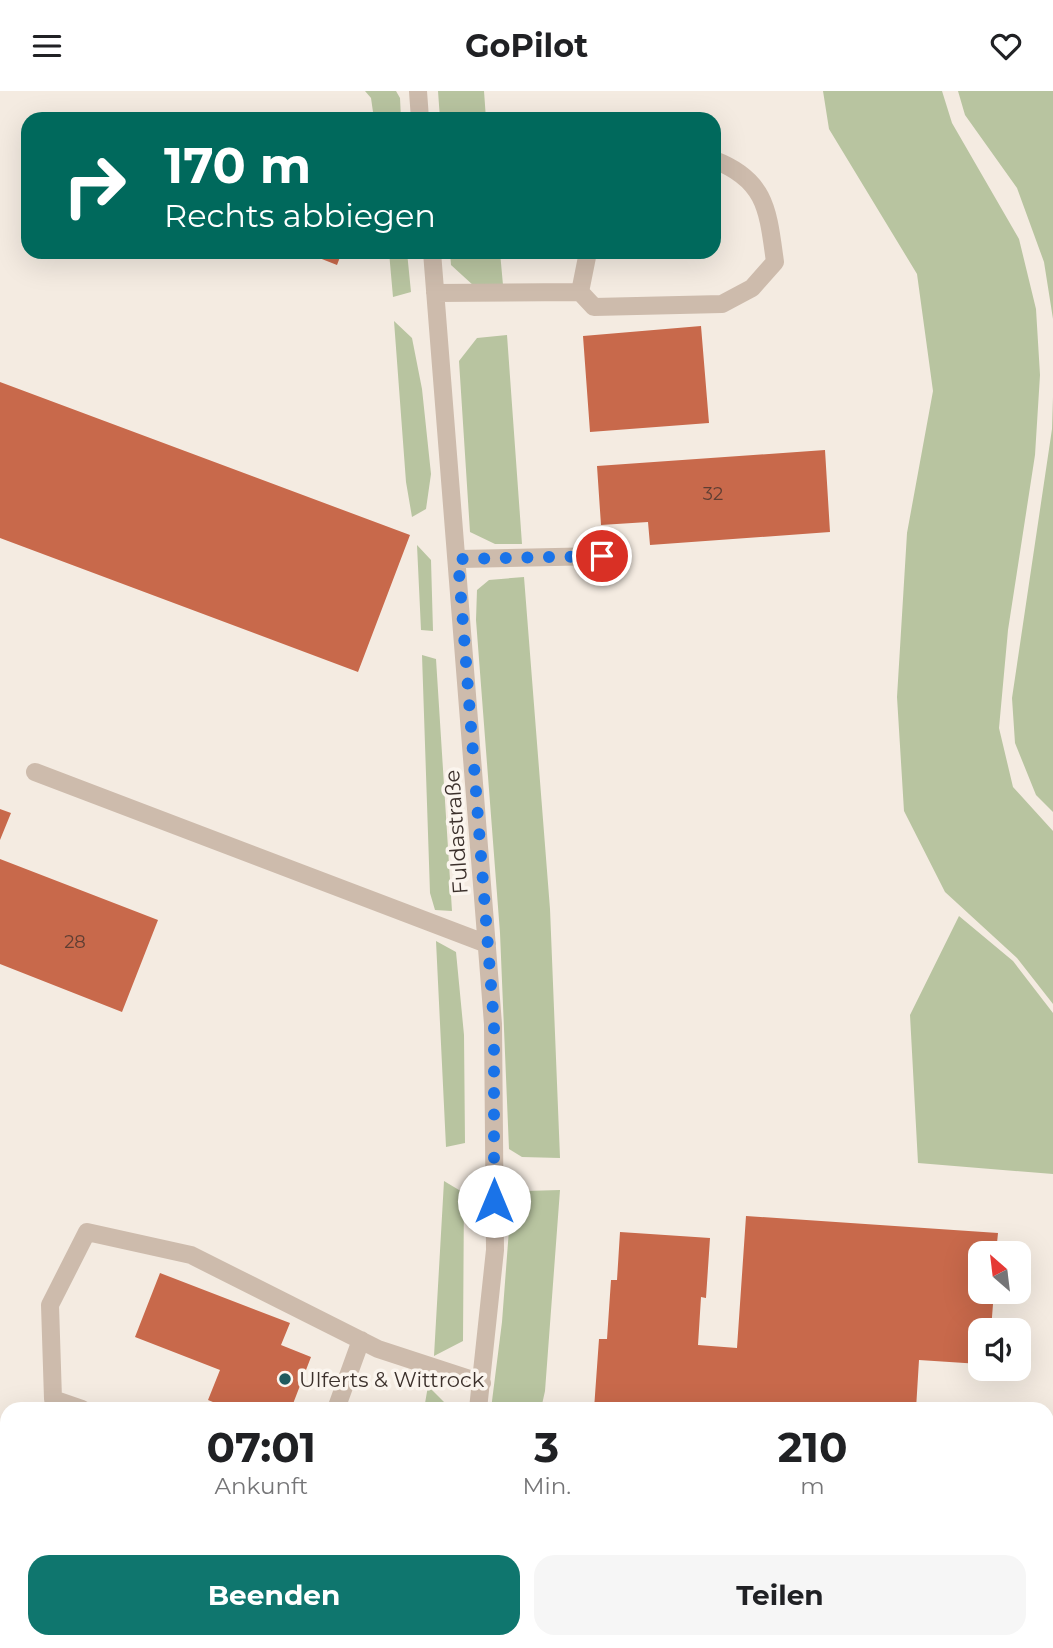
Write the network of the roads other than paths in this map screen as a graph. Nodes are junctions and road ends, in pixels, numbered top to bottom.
1 (418, 91) edge
2 (420, 112) edge
3 (721, 164) edge
4 (433, 259) edge
5 (587, 259) edge
6 (580, 292) junction
7 (435, 293) junction
8 (602, 556) dead end
9 (458, 559) junction
10 (35, 772) dead end
11 (487, 944) junction
12 (361, 1340) junction
13 (482, 1383) junction
14 (62, 1402) edge
15 (339, 1402) edge
16 (479, 1402) edge

1 - 2 street
3 - 6 street
4 - 7 street, Fuldastraße
5 - 6 street
6 - 7 street
7 - 9 street, Fuldastraße
8 - 9 street
9 - 11 street, Fuldastraße
10 - 11 street
11 - 13 street, Fuldastraße
12 - 13 street
12 - 14 street
12 - 15 street
13 - 16 street, Fuldastraße

